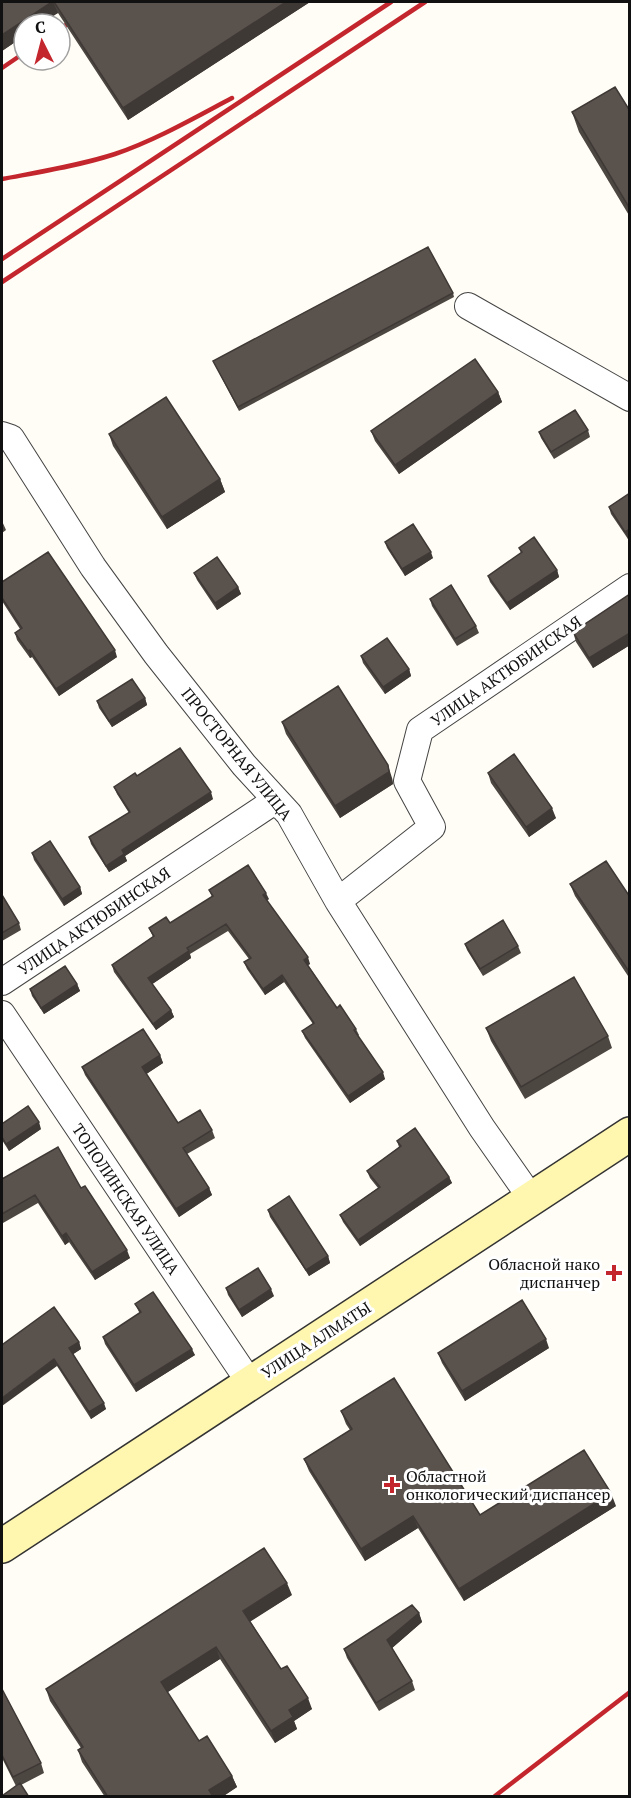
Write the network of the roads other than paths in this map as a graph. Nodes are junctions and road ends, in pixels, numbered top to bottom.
1 (468, 306) dead end
2 (630, 398) edge
3 (6, 437) edge
4 (630, 587) edge
5 (276, 800) junction
6 (338, 901) junction
7 (2, 982) edge
8 (2, 1014) edge
9 (630, 1134) edge
10 (531, 1198) junction
11 (250, 1383) junction
12 (2, 1546) edge

1 - 2 street
3 - 5 street, ПРОСТОРНАЯ УЛИЦА
4 - 6 street, УЛИЦА АКТЮБИНСКАЯ
5 - 6 street, ПРОСТОРНАЯ УЛИЦА
5 - 7 street, УЛИЦА АКТЮБИНСКАЯ
6 - 10 street, ПРОСТОРНАЯ УЛИЦА
8 - 11 street, ТОПОЛИНСКАЯ УЛИЦА
9 - 10 street, УЛИЦА АЛМАТЫ
10 - 11 street, УЛИЦА АЛМАТЫ
11 - 12 street, УЛИЦА АЛМАТЫ

